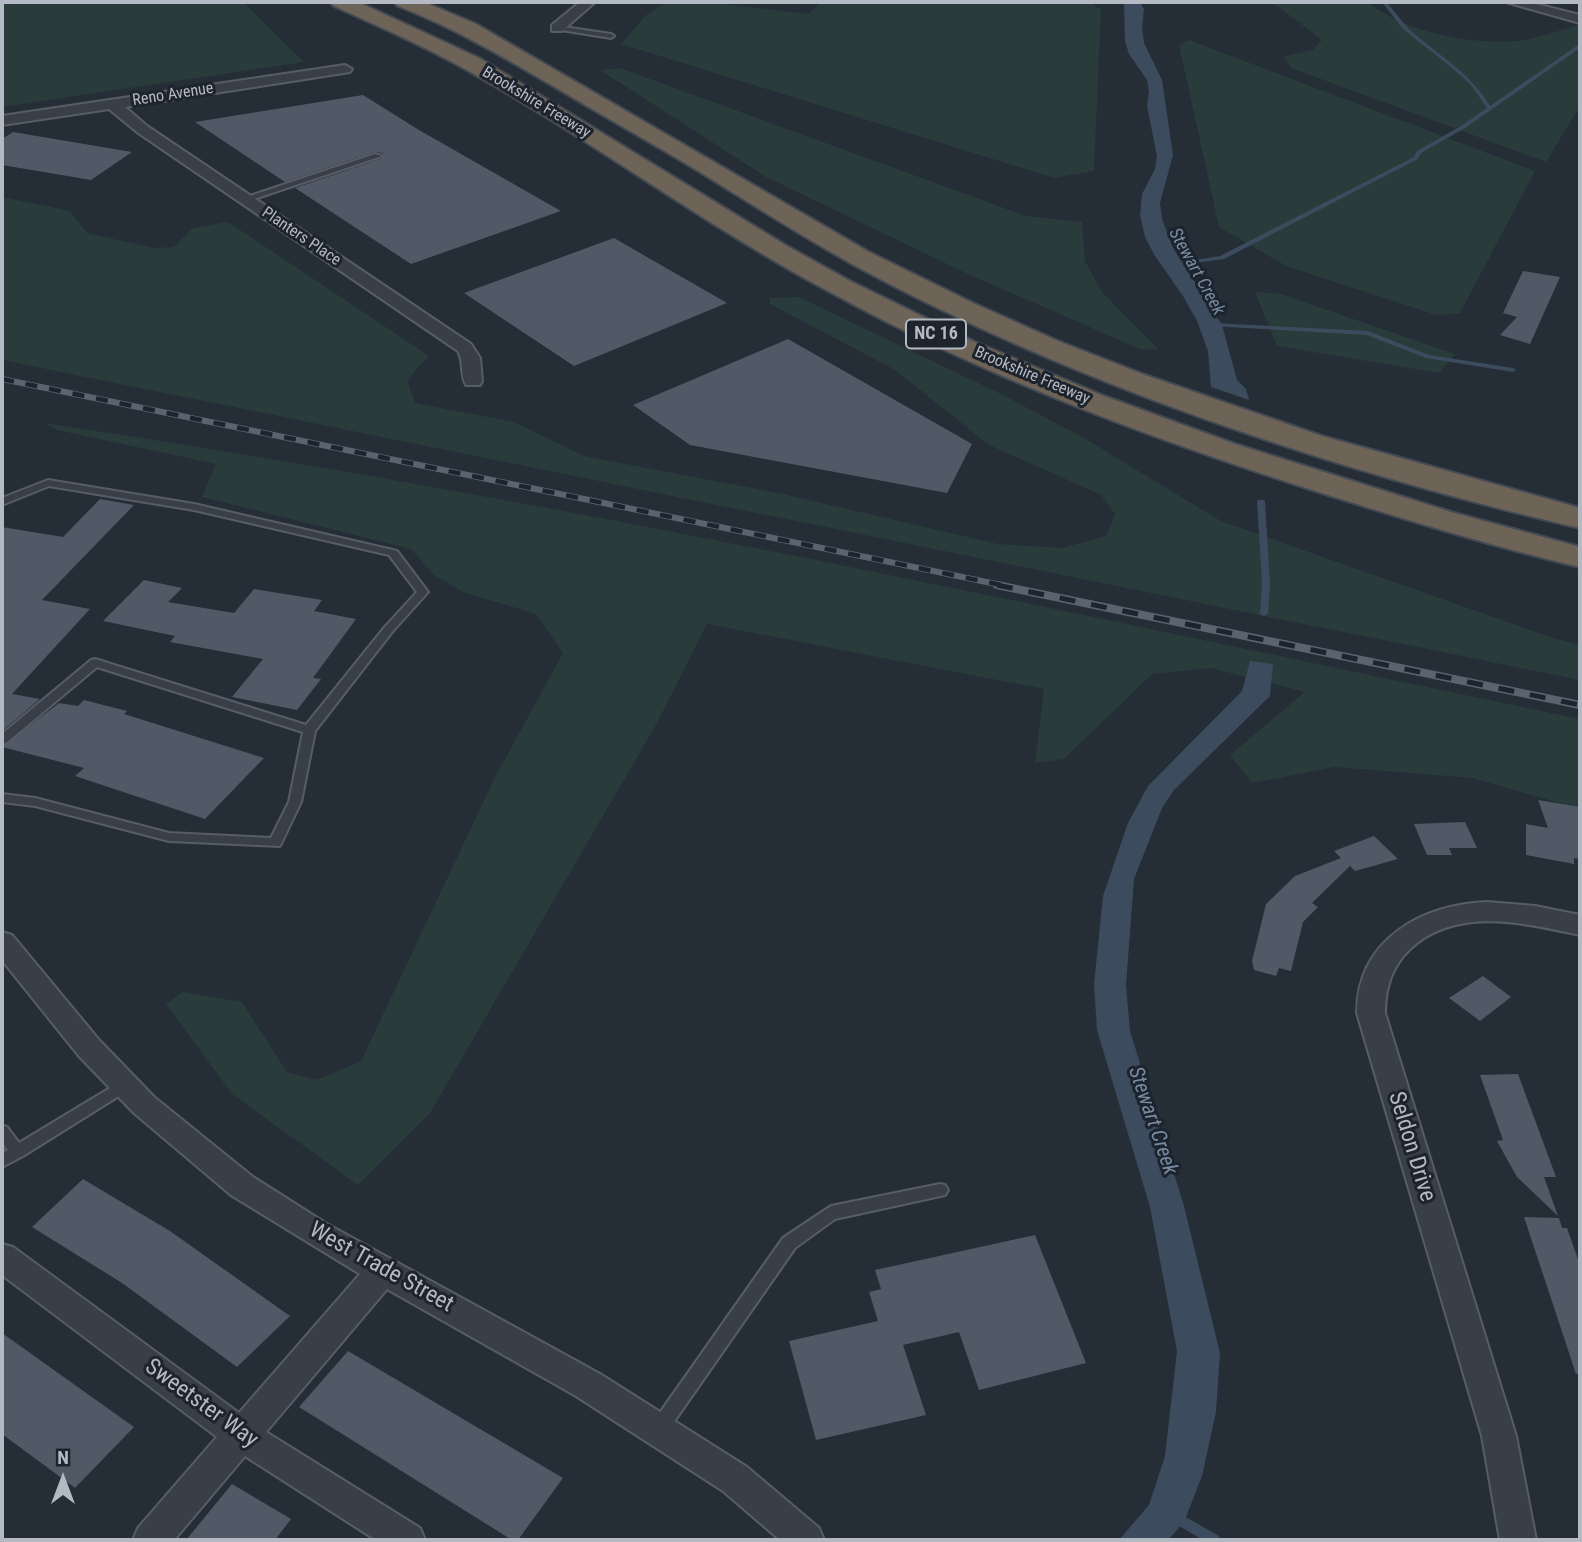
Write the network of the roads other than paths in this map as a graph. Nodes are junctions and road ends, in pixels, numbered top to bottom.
1 (341, 2) edge
2 (405, 2) edge
3 (588, 2) edge
4 (1513, 2) edge
5 (1580, 19) edge
6 (557, 28) joint
7 (611, 36) dead end
8 (345, 69) dead end
9 (112, 104) junction
10 (2, 121) edge
11 (378, 156) dead end
12 (245, 199) junction
13 (473, 380) dead end
14 (2, 502) edge
15 (1580, 519) edge
16 (1580, 557) edge
17 (309, 730) junction
18 (2, 740) edge
19 (2, 798) edge
20 (1580, 925) edge
21 (2, 942) edge
22 (125, 1085) junction
23 (2, 1131) edge
24 (18, 1152) junction
25 (2, 1161) edge
26 (940, 1190) dead end
27 (2, 1257) edge
28 (384, 1269) junction
29 (658, 1430) junction
30 (241, 1435) junction
31 (151, 1540) edge
32 (407, 1540) edge
33 (806, 1540) edge
34 (1518, 1540) edge

1 - 16 highway, Brookshire Freeway / NC 16
2 - 15 highway, Brookshire Freeway / NC 16
3 - 6 street
4 - 5 street
6 - 7 lane
8 - 9 street, Reno Avenue
9 - 10 street, Reno Avenue
9 - 12 street, Planters Place
11 - 12 lane
12 - 13 street, Planters Place
14 - 17 lane
17 - 18 lane
17 - 19 lane
20 - 34 street, Seldon Drive
21 - 22 street, West Trade Street
22 - 24 lane
22 - 28 street, West Trade Street
23 - 24 lane
24 - 25 lane
26 - 29 lane
27 - 30 street, Sweetster Way
28 - 29 street, West Trade Street
28 - 30 street
29 - 33 street, West Trade Street
30 - 31 street
30 - 32 street, Sweetster Way

